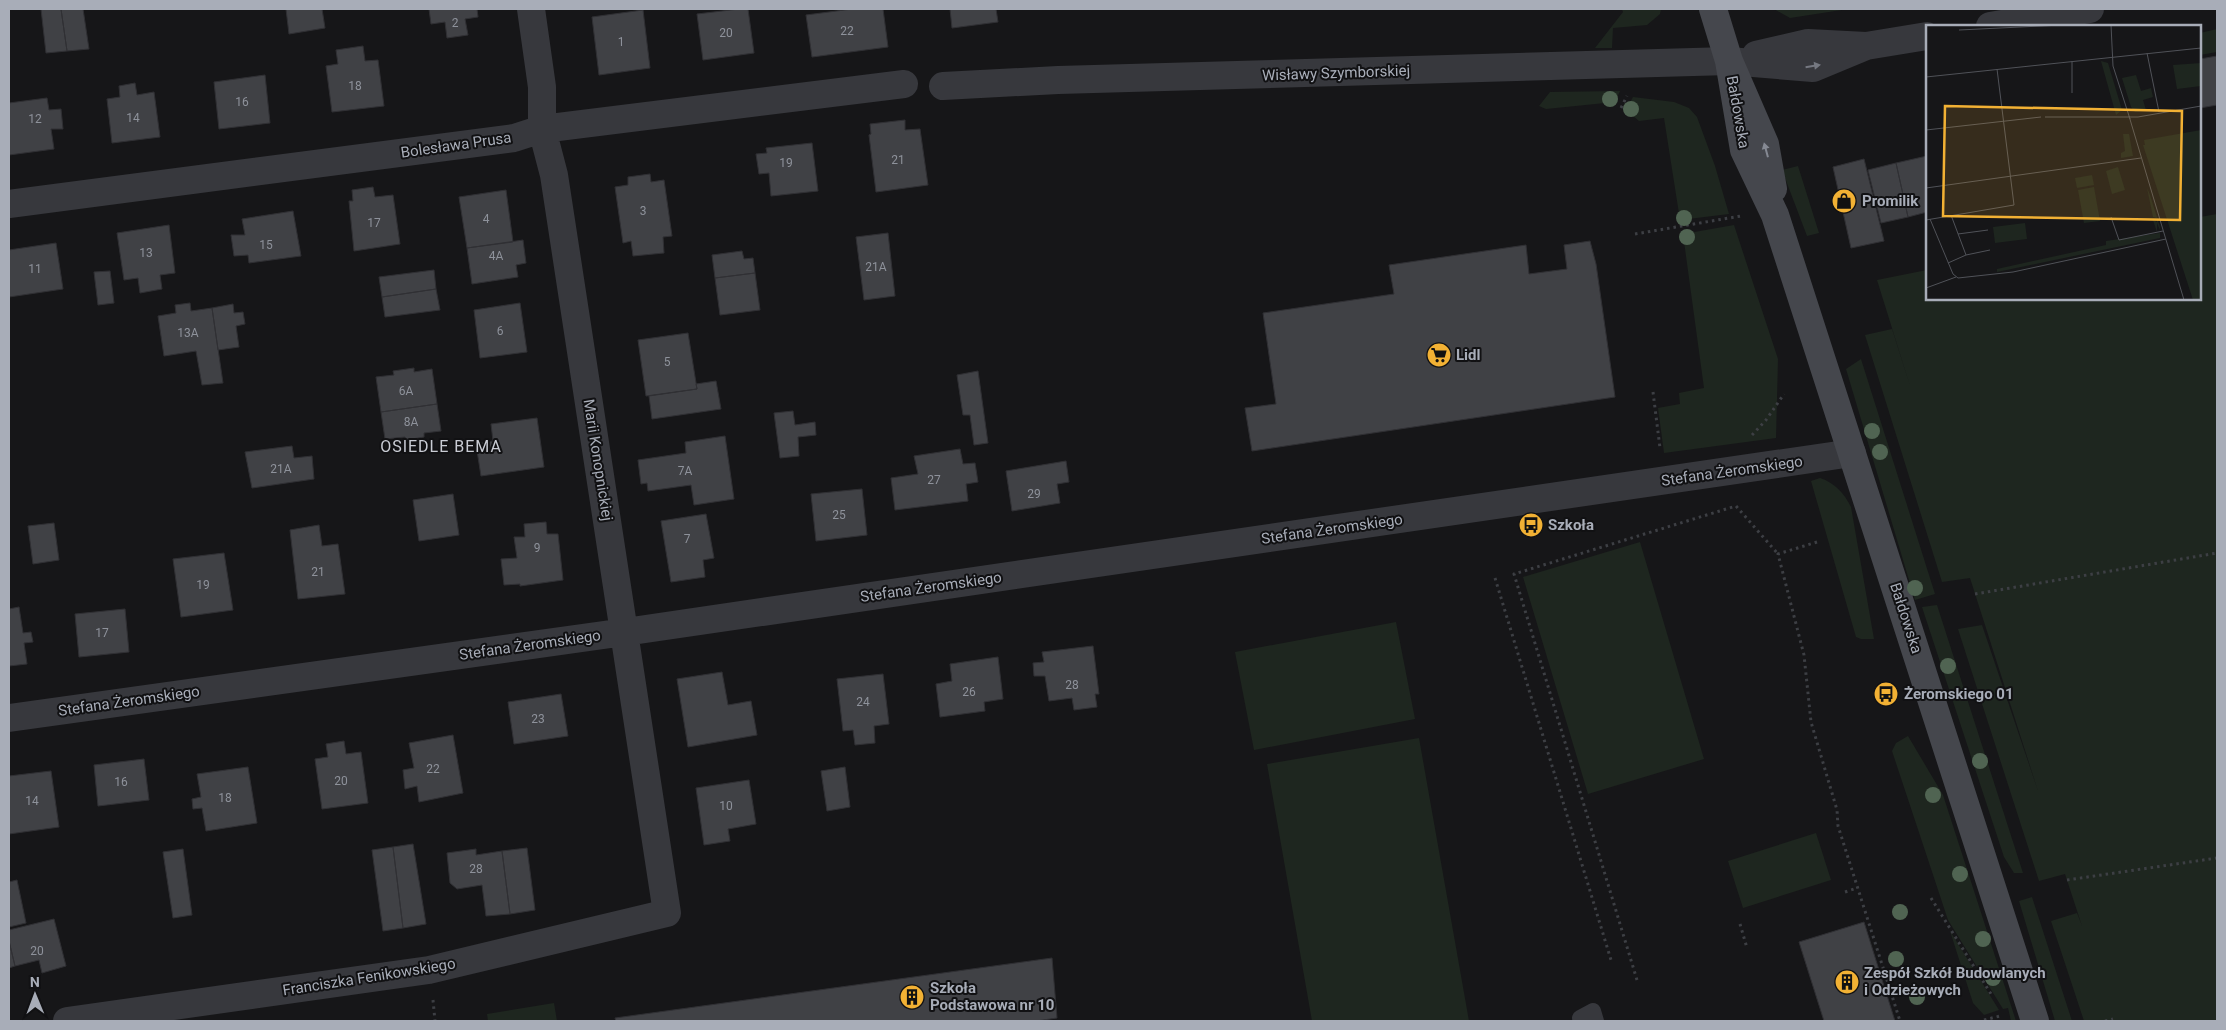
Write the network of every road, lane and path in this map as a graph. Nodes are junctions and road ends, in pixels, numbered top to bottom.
1 (531, 9) edge
2 (1713, 9) edge
3 (2090, 9) edge
4 (2016, 15) edge
5 (1992, 25) edge
6 (1926, 36) edge
7 (1729, 61) junction
8 (904, 84) dead end
9 (943, 86) dead end
10 (1631, 88) dead end
11 (1621, 108) dead end
12 (542, 129) junction
13 (9, 204) edge
14 (1741, 216) dead end
15 (1636, 234) dead end
16 (1653, 392) dead end
17 (1784, 394) dead end
18 (1658, 435) dead end
19 (1746, 441) dead end
20 (1852, 453) junction
21 (1817, 542) dead end
22 (2217, 552) edge
23 (1778, 554) junction
24 (1495, 578) dead end
25 (1975, 594) dead end
26 (625, 632) junction
27 (9, 718) edge
28 (2217, 858) edge
29 (2067, 880) dead end
30 (1857, 888) junction
31 (1845, 892) dead end
32 (1931, 898) dead end
33 (667, 913) joint
34 (1740, 924) dead end
35 (1747, 948) dead end
36 (1611, 960) dead end
37 (1637, 980) dead end
38 (1994, 999) dead end
39 (1999, 1007) dead end
40 (2113, 1019) dead end
41 (1984, 1020) edge
42 (73, 1021) edge
43 (1900, 1021) edge
44 (2035, 1021) edge
45 (2105, 1021) edge

1 - 12 street, Marii Konopnickiej
2 - 7 street, Bałdowska
3 - 4 street
4 - 5 street
6 - 7 street, Wisławy Szymborskiej
7 - 9 street, Wisławy Szymborskiej
7 - 20 street, Bałdowska
8 - 12 street, Bolesława Prusa
10 - 11 path
12 - 13 street, Bolesława Prusa
12 - 26 street, Marii Konopnickiej
14 - 15 path
16 - 18 path
17 - 19 path
20 - 26 street, Stefana Żeromskiego
20 - 44 street, Bałdowska
21 - 23 path
22 - 25 path
23 - 30 path
23 - 37 path
24 - 36 path
26 - 27 street, Stefana Żeromskiego
26 - 33 street, Marii Konopnickiej
28 - 29 path
30 - 31 path
30 - 43 path
32 - 38 path
33 - 42 street, Franciszka Fenikowskiego
34 - 35 path
39 - 41 path
40 - 45 path

